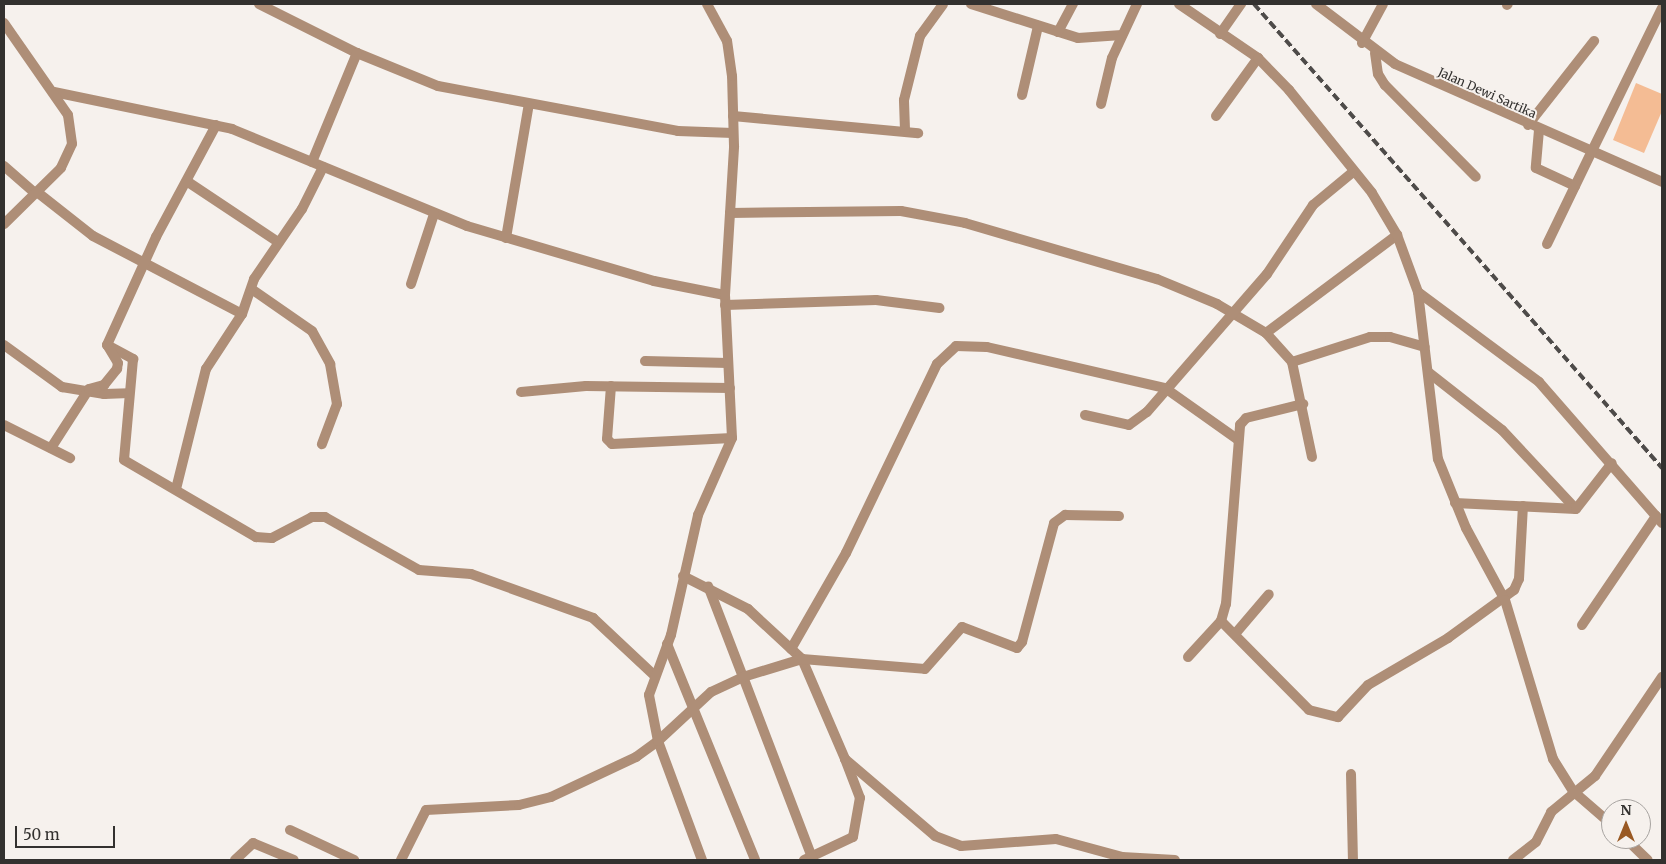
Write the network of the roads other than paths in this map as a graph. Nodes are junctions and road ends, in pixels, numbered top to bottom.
1 (259, 4) edge
2 (707, 4) edge
3 (944, 4) edge
4 (971, 4) edge
5 (1073, 4) edge
6 (1137, 4) edge
7 (1179, 4) edge
8 (1241, 4) edge
9 (1316, 4) edge
10 (1383, 4) edge
11 (1662, 8) edge
12 (4, 23) edge
13 (1038, 26) junction
14 (1058, 32) junction
15 (1220, 34) junction
16 (1122, 35) junction
17 (1594, 41) dead end
18 (1362, 43) junction
19 (1375, 52) junction
20 (357, 53) junction
21 (1258, 58) junction
22 (54, 92) junction
23 (1022, 95) dead end
24 (529, 104) junction
25 (1101, 104) dead end
26 (733, 116) junction
27 (1216, 116) dead end
28 (216, 125) junction
29 (1528, 125) junction
30 (905, 130) junction
31 (1539, 130) junction
32 (733, 133) junction
33 (918, 133) dead end
34 (1592, 152) junction
35 (312, 162) junction
36 (4, 166) edge
37 (323, 167) junction
38 (1353, 172) junction
39 (1476, 177) dead end
40 (188, 182) junction
41 (1662, 182) edge
42 (1576, 186) junction
43 (36, 192) junction
44 (730, 213) junction
45 (434, 214) junction
46 (6, 218) edge
47 (1397, 236) junction
48 (506, 238) junction
49 (278, 242) junction
50 (1547, 244) dead end
51 (143, 262) junction
52 (411, 284) dead end
53 (253, 290) junction
54 (1418, 292) junction
55 (725, 300) junction
56 (939, 308) dead end
57 (242, 314) junction
58 (1235, 315) junction
59 (1266, 333) junction
60 (4, 345) edge
61 (108, 345) junction
62 (1425, 347) junction
63 (645, 361) dead end
64 (1292, 362) junction
65 (728, 363) junction
66 (1428, 372) junction
67 (611, 386) junction
68 (730, 388) junction
69 (1165, 388) junction
70 (88, 389) junction
71 (521, 392) dead end
72 (129, 393) junction
73 (1303, 404) junction
74 (1085, 415) dead end
75 (4, 425) edge
76 (732, 438) junction
77 (1236, 440) junction
78 (322, 444) dead end
79 (51, 448) junction
80 (1312, 457) dead end
81 (70, 458) dead end
82 (1612, 463) junction
83 (176, 489) junction
84 (1455, 504) junction
85 (1523, 506) junction
86 (1576, 509) junction
87 (1118, 516) dead end
88 (1659, 519) edge
89 (683, 576) junction
90 (708, 586) junction
91 (1269, 594) dead end
92 (1504, 600) junction
93 (1221, 621) junction
94 (1582, 625) dead end
95 (1235, 634) junction
96 (667, 644) junction
97 (791, 649) junction
98 (1188, 657) dead end
99 (802, 659) junction
100 (655, 676) junction
101 (743, 677) junction
102 (1662, 677) edge
103 (694, 707) junction
104 (658, 741) junction
105 (845, 759) junction
106 (1351, 774) dead end
107 (1573, 791) junction
108 (1601, 815) edge
109 (290, 830) dead end
110 (1636, 849) edge
111 (809, 859) edge
112 (235, 860) edge
113 (294, 860) edge
114 (354, 860) edge
115 (401, 860) edge
116 (702, 860) edge
117 (755, 860) edge
118 (1175, 860) edge
119 (1353, 860) edge
120 (1514, 860) edge
121 (1648, 860) edge

1 - 20 street
2 - 26 street
3 - 30 street
4 - 13 street
5 - 14 street
6 - 16 street
7 - 15 street
8 - 15 street
9 - 18 street, Jalan Dewi Sartika
10 - 18 street
11 - 34 street
12 - 22 street
13 - 14 street
13 - 23 street
14 - 16 street
15 - 21 street
16 - 25 street
17 - 29 street
18 - 19 street, Jalan Dewi Sartika
19 - 29 street, Jalan Dewi Sartika
19 - 39 street
20 - 24 street
20 - 35 street
21 - 27 street
21 - 38 street
22 - 28 street
22 - 43 street
24 - 32 street
24 - 48 street
26 - 30 street
26 - 32 street
28 - 35 street
28 - 40 street
29 - 31 street, Jalan Dewi Sartika
30 - 33 street
31 - 34 street, Jalan Dewi Sartika
31 - 42 street
32 - 44 street
34 - 41 street, Jalan Dewi Sartika
34 - 42 street
35 - 37 street
36 - 43 street
37 - 45 street
37 - 49 street
38 - 47 street
38 - 58 street
40 - 49 street
40 - 51 street
42 - 50 street
43 - 46 street
43 - 51 street
44 - 55 street
44 - 58 street
45 - 48 street
45 - 52 street
47 - 54 street
47 - 59 street
48 - 55 street
49 - 53 street
51 - 57 street
51 - 61 street
53 - 57 street
53 - 78 street
54 - 62 street
54 - 82 street
55 - 56 street
55 - 65 street
57 - 83 street
58 - 59 street
58 - 69 street
59 - 64 street
60 - 70 street
61 - 70 street
61 - 72 street
62 - 64 street
62 - 66 street
63 - 65 street
64 - 73 street
65 - 68 street
66 - 84 street
66 - 86 street
67 - 68 street
67 - 71 street
67 - 76 street
68 - 76 street
69 - 74 street
69 - 77 street
69 - 97 street
70 - 72 street
70 - 79 street
72 - 83 street
73 - 77 street
73 - 80 street
75 - 79 street
76 - 89 street
77 - 93 street
79 - 81 street
82 - 86 street
82 - 88 street
83 - 100 street
84 - 85 street
84 - 92 street
85 - 86 street
85 - 92 street
87 - 99 street
88 - 94 street
89 - 90 street
89 - 96 street
90 - 97 street
90 - 101 street
91 - 95 street
92 - 95 street
92 - 107 street
93 - 95 street
93 - 98 street
96 - 100 street
96 - 103 street
97 - 99 street
99 - 101 street
99 - 105 street
100 - 104 street
101 - 103 street
101 - 111 street
102 - 107 street
103 - 104 street
103 - 117 street
104 - 115 street
104 - 116 street
105 - 111 street
105 - 118 street
106 - 119 street
107 - 108 street
107 - 120 street
109 - 114 street
110 - 121 street
112 - 113 street

